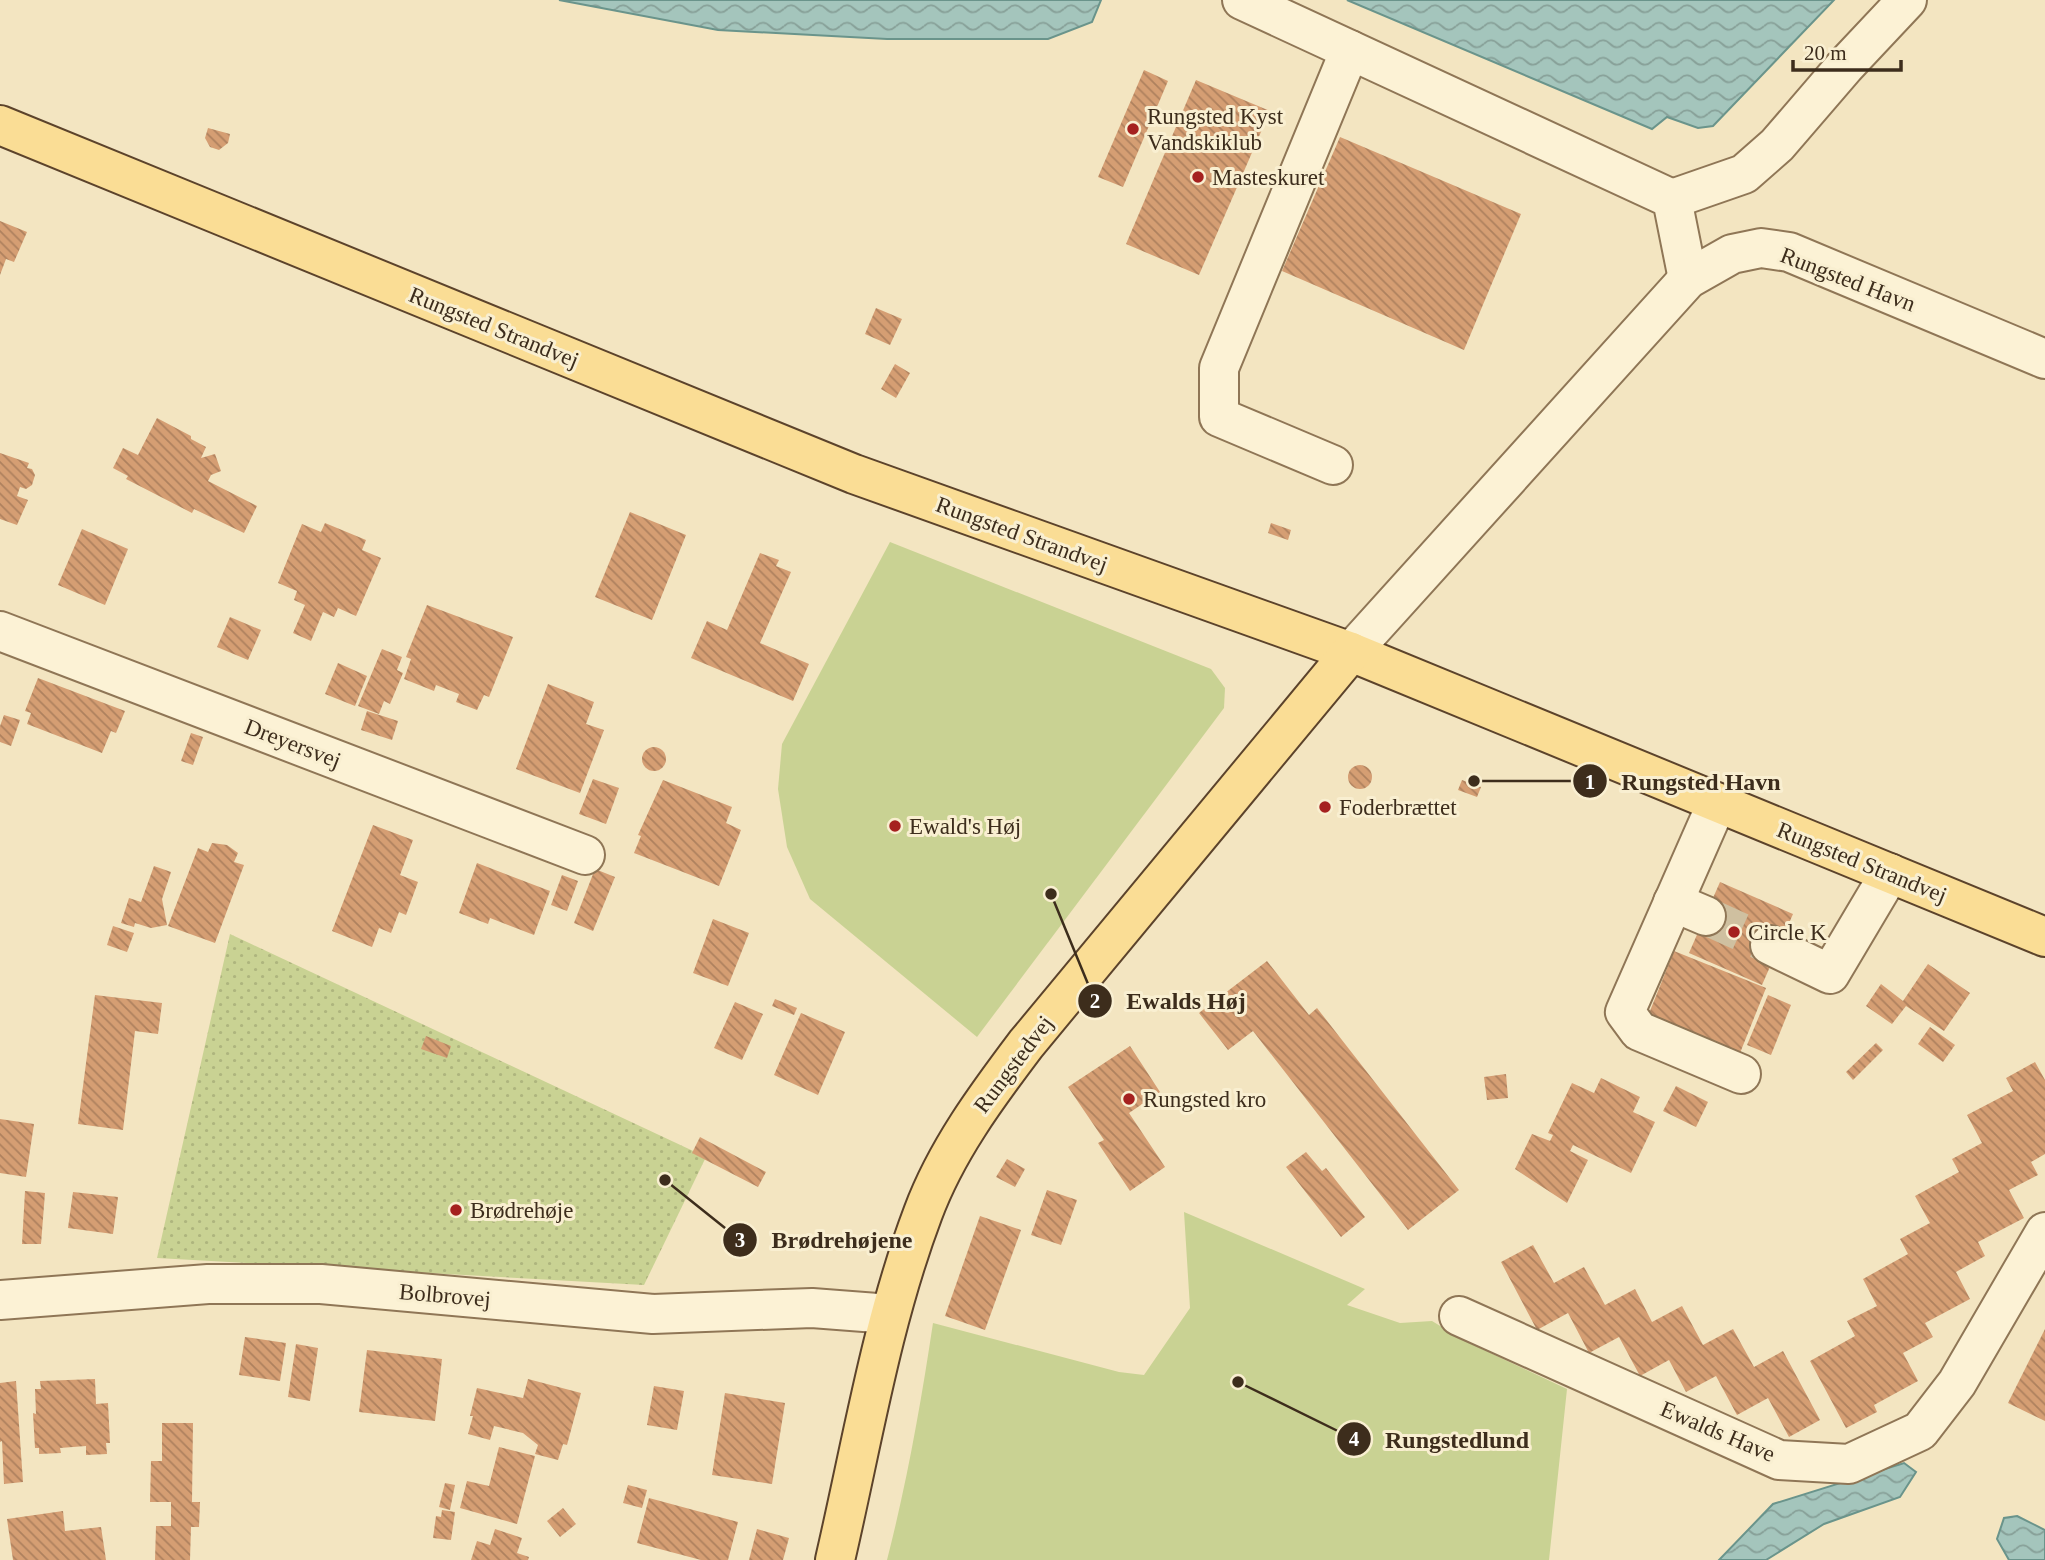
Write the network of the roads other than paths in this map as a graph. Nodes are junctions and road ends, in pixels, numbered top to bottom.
1 (1242, 0) edge
2 (1907, 0) edge
3 (1350, 50) junction
4 (0, 125) edge
5 (1672, 199) junction
6 (1688, 279) junction
7 (2045, 359) edge
8 (1333, 465) dead end
9 (0, 631) edge
10 (1351, 652) junction
11 (1717, 803) junction
12 (585, 856) dead end
13 (1890, 873) junction
14 (2045, 937) edge
15 (1770, 945) tunnel mouth
16 (1741, 1074) dead end
17 (2045, 1232) edge
18 (0, 1300) edge
19 (890, 1314) junction
20 (1459, 1316) dead end
21 (835, 1560) edge

1 - 3 street
2 - 5 street
3 - 5 street
3 - 8 street
4 - 10 main road, Rungsted Strandvej
5 - 6 street
6 - 7 street, Rungsted Havn
6 - 10 street, Rungsted Havn
9 - 12 street, Dreyersvej
10 - 11 main road, Rungsted Strandvej
10 - 19 main road, Rungstedvej
11 - 13 main road, Rungsted Strandvej
11 - 16 street
13 - 14 main road, Rungsted Strandvej
13 - 15 street
17 - 20 street, Ewalds Have
18 - 19 street, Bolbrovej
19 - 21 main road, Rungstedvej

